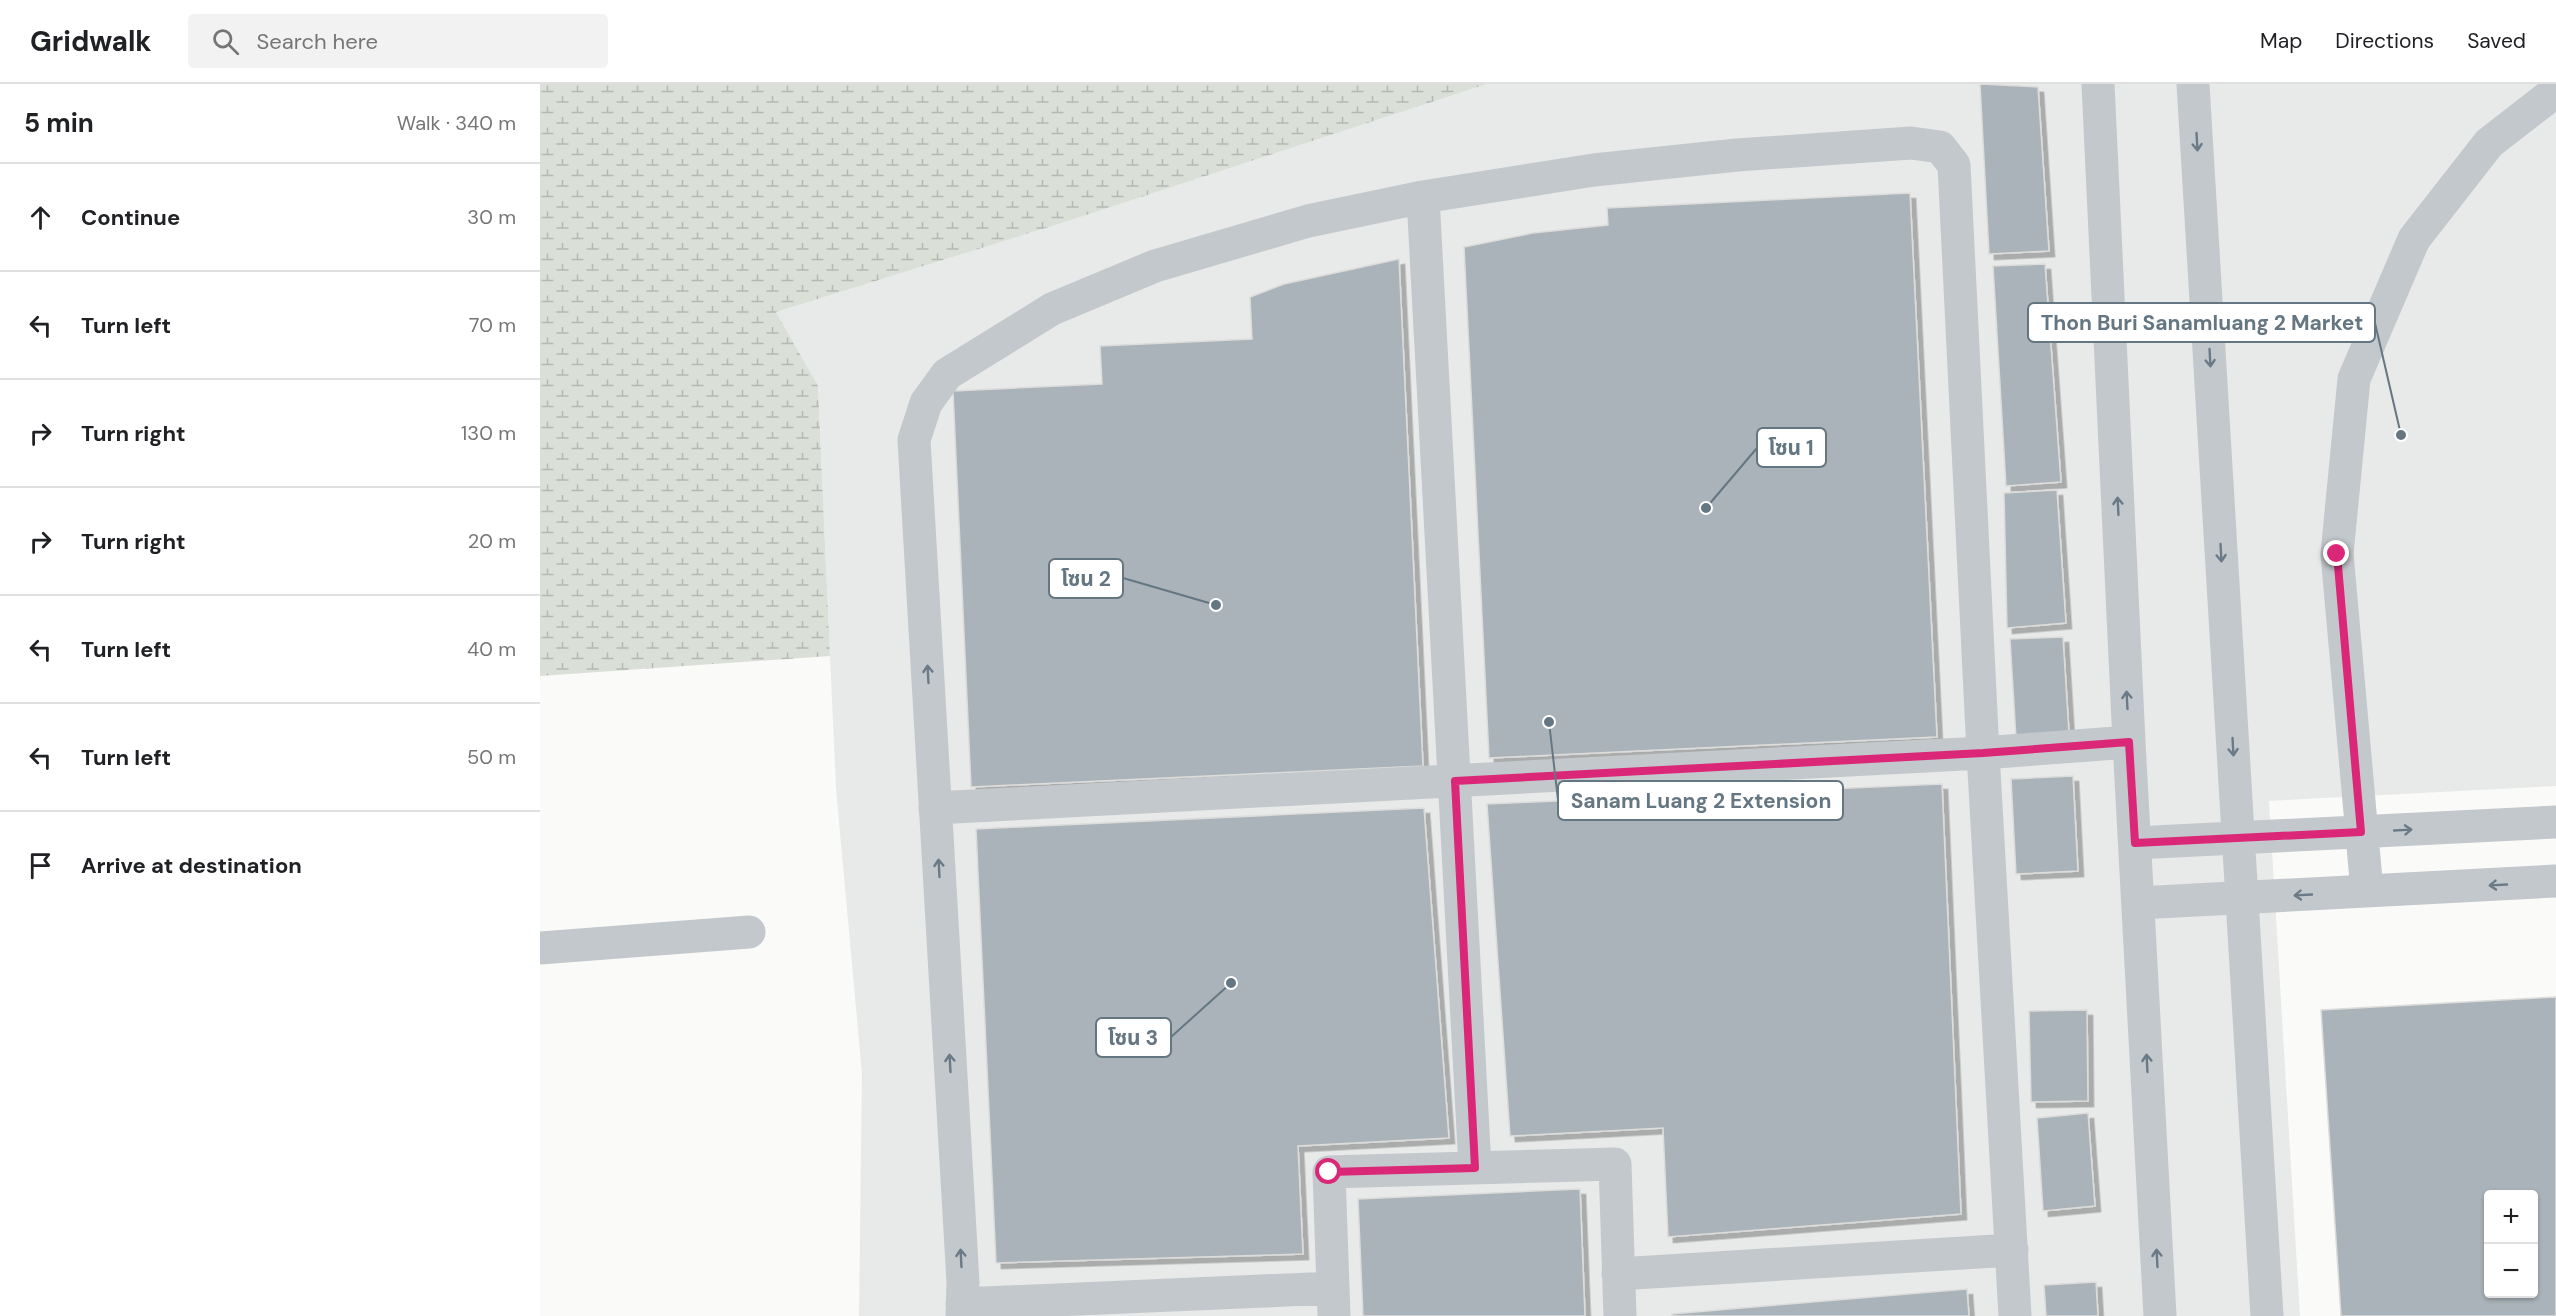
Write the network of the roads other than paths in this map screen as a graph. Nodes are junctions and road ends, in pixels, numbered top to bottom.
1 (2098, 84) edge
2 (2193, 84) edge
3 (2556, 91) edge
4 (1423, 197) junction
5 (2129, 742) junction
6 (1983, 753) junction
7 (1455, 781) junction
8 (935, 808) junction
9 (2556, 822) edge
10 (2361, 832) junction
11 (2238, 838) junction
12 (2135, 843) junction
13 (2556, 881) edge
14 (2367, 891) junction
15 (2242, 898) junction
16 (2138, 903) junction
17 (749, 932) dead end
18 (540, 948) edge
19 (1475, 1168) junction
20 (2012, 1250) junction
21 (1618, 1274) junction
22 (1333, 1302) edge
23 (962, 1310) edge
24 (1620, 1316) edge
25 (2015, 1316) edge
26 (2160, 1316) edge
27 (2267, 1316) edge

5 -> 1 street
2 -> 11 street
3 - 10 street
4 - 6 street
4 - 7 street
8 -> 4 street
5 - 6 street
5 - 12 street
6 - 7 street
6 - 20 street
7 - 8 street
7 - 19 street
23 -> 8 street
10 -> 9 street
10 - 11 street
10 - 14 street
11 - 12 street
11 - 15 street
12 - 16 street
13 -> 14 street
14 -> 15 street
15 - 16 street
15 - 27 street
26 -> 16 street
17 - 18 street
19 - 21 street
19 - 22 street
20 - 21 street
20 - 25 street
21 - 24 street
22 - 23 street

